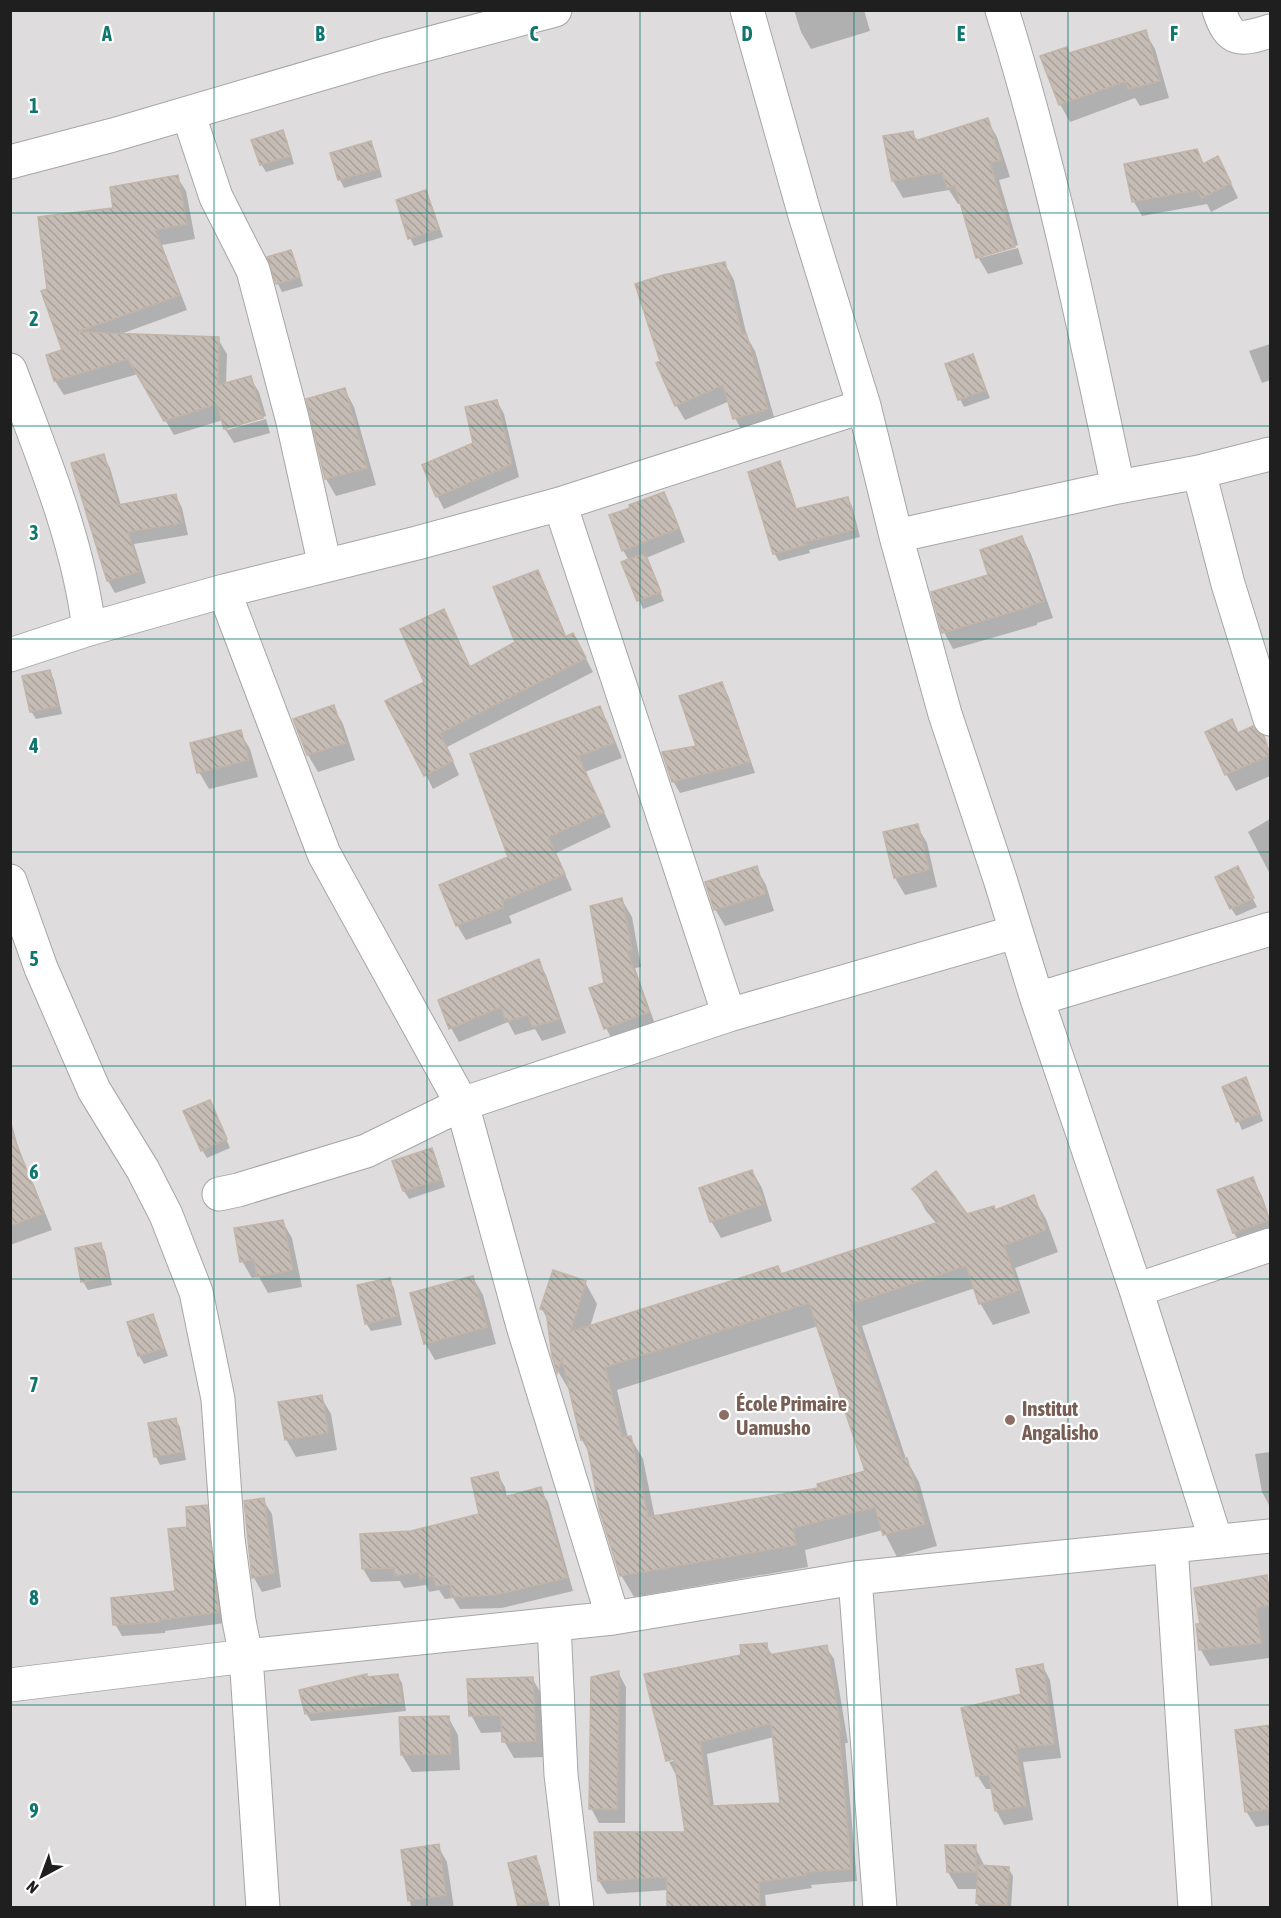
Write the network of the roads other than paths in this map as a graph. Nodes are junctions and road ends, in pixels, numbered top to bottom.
1 (555, 10) edge
2 (747, 10) edge
3 (1002, 10) edge
4 (1219, 10) edge
5 (1270, 31) edge
6 (188, 113) junction
7 (10, 162) edge
8 (10, 370) edge
9 (864, 406) junction
10 (1270, 454) edge
11 (1199, 472) junction
12 (1118, 487) junction
13 (560, 504) junction
14 (896, 536) junction
15 (325, 566) junction
16 (224, 591) junction
17 (89, 629) junction
18 (10, 655) edge
19 (1270, 719) edge
20 (10, 881) edge
21 (1270, 929) edge
22 (1015, 932) junction
23 (1037, 999) junction
24 (729, 1015) junction
25 (462, 1104) junction
26 (219, 1194) dead end
27 (1270, 1245) edge
28 (1136, 1290) junction
29 (1270, 1536) edge
30 (1216, 1541) junction
31 (1171, 1546) junction
32 (855, 1578) junction
33 (613, 1618) junction
34 (554, 1624) junction
35 (246, 1656) junction
36 (10, 1685) edge
37 (263, 1908) edge
38 (577, 1908) edge
39 (880, 1908) edge
40 (1195, 1908) edge

1 - 6 street
2 - 9 street
3 - 12 street
4 - 5 street
6 - 7 street
6 - 15 street
8 - 17 street
9 - 13 street
9 - 14 street
10 - 11 street
11 - 12 street
11 - 19 street
12 - 14 street
13 - 15 street
13 - 24 street
14 - 22 street
15 - 16 street
16 - 17 street
16 - 25 street
17 - 18 street
20 - 35 street
21 - 23 street
22 - 23 street
22 - 24 street
23 - 28 street
24 - 25 street
25 - 26 street
25 - 33 street
27 - 28 street
28 - 30 street
29 - 30 street
30 - 31 street
31 - 32 street
31 - 40 street
32 - 33 street
32 - 39 street
33 - 34 street
34 - 35 street
34 - 38 street
35 - 36 street
35 - 37 street

